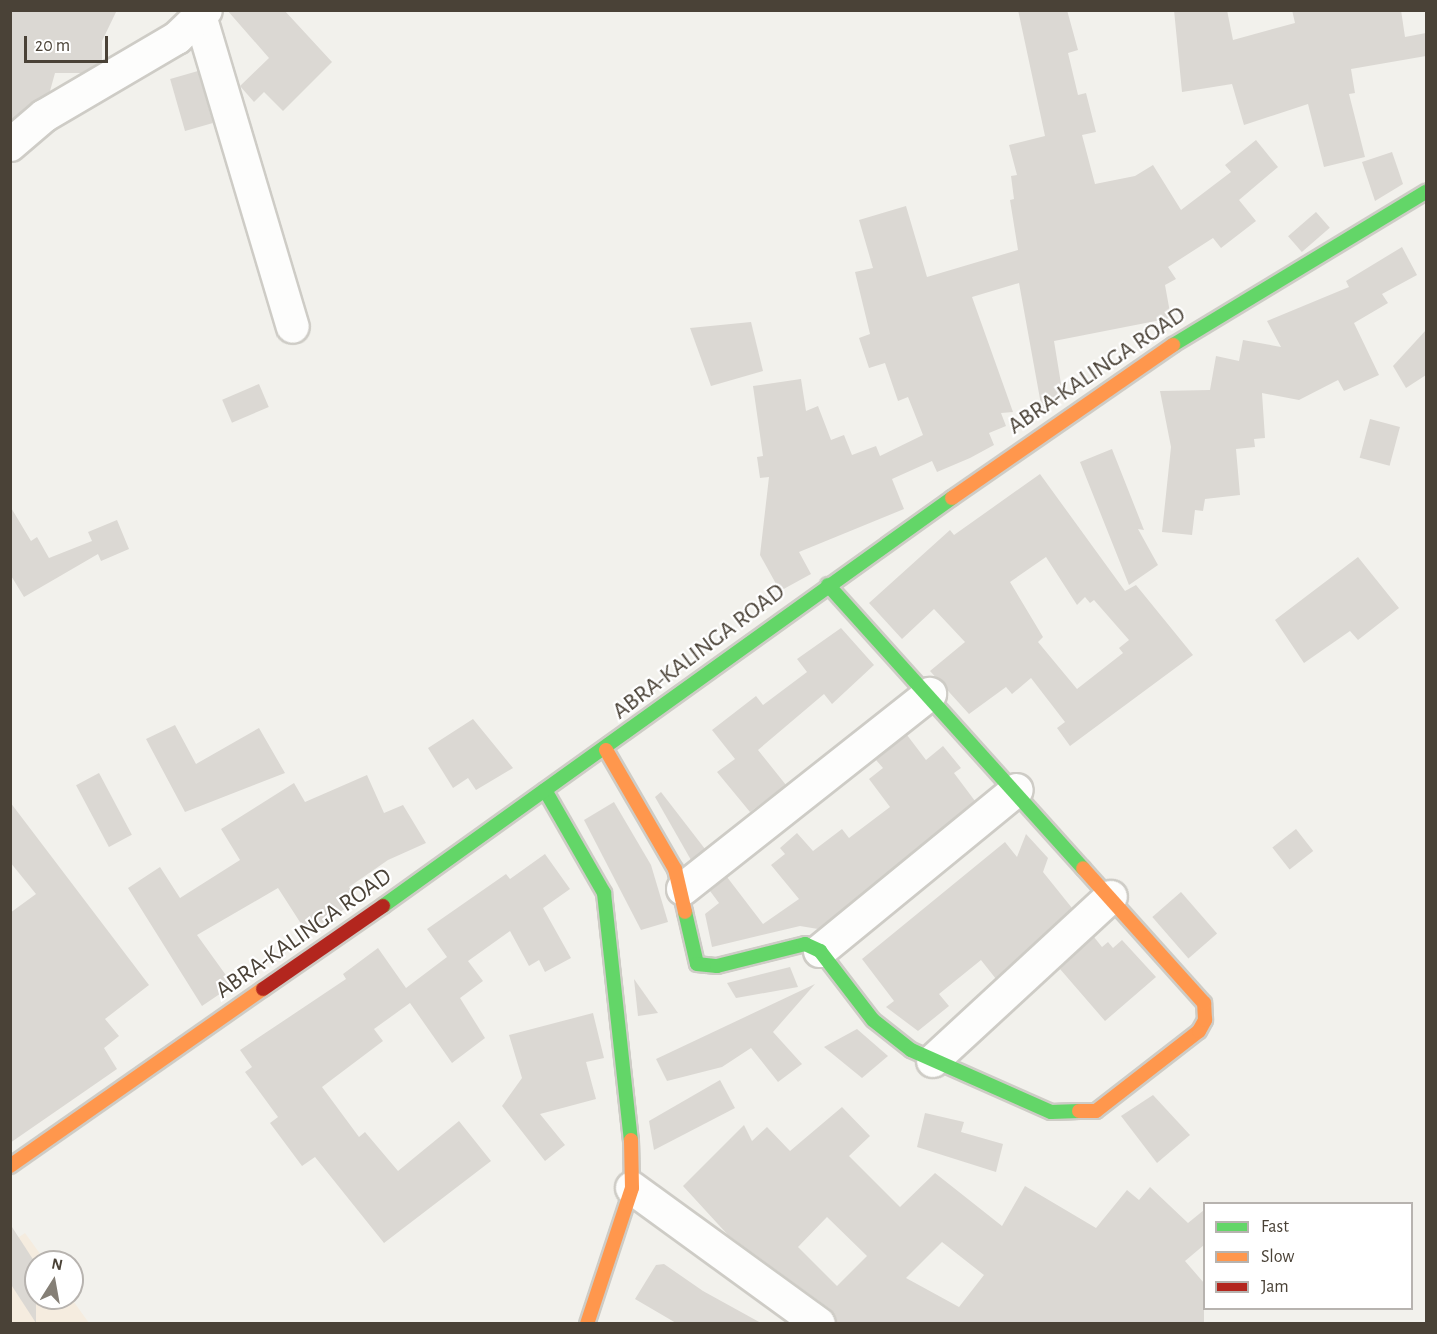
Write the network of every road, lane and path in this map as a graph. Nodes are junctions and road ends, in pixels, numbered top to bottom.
1 (203, 15) edge
2 (10, 146) edge
3 (1426, 192) edge
4 (293, 327) dead end
5 (828, 585) junction
6 (930, 694) junction
7 (606, 750) junction
8 (545, 790) junction
9 (1017, 790) junction
10 (683, 889) junction
11 (1111, 897) junction
12 (820, 951) junction
13 (933, 1060) junction
14 (10, 1166) edge
15 (632, 1188) junction
16 (587, 1323) edge
17 (819, 1323) edge

1 - 2 street
1 - 4 street
3 - 5 street, ABRA-KALINGA ROAD
5 - 6 street
5 - 7 street, ABRA-KALINGA ROAD
6 - 9 street
6 - 10 street
7 - 8 street, ABRA-KALINGA ROAD
7 - 10 street
8 - 14 street, ABRA-KALINGA ROAD
8 - 15 street
9 - 11 street
9 - 12 street
10 - 12 street
11 - 13 street
11 - 13 street
12 - 13 street
15 - 16 street
15 - 17 street

